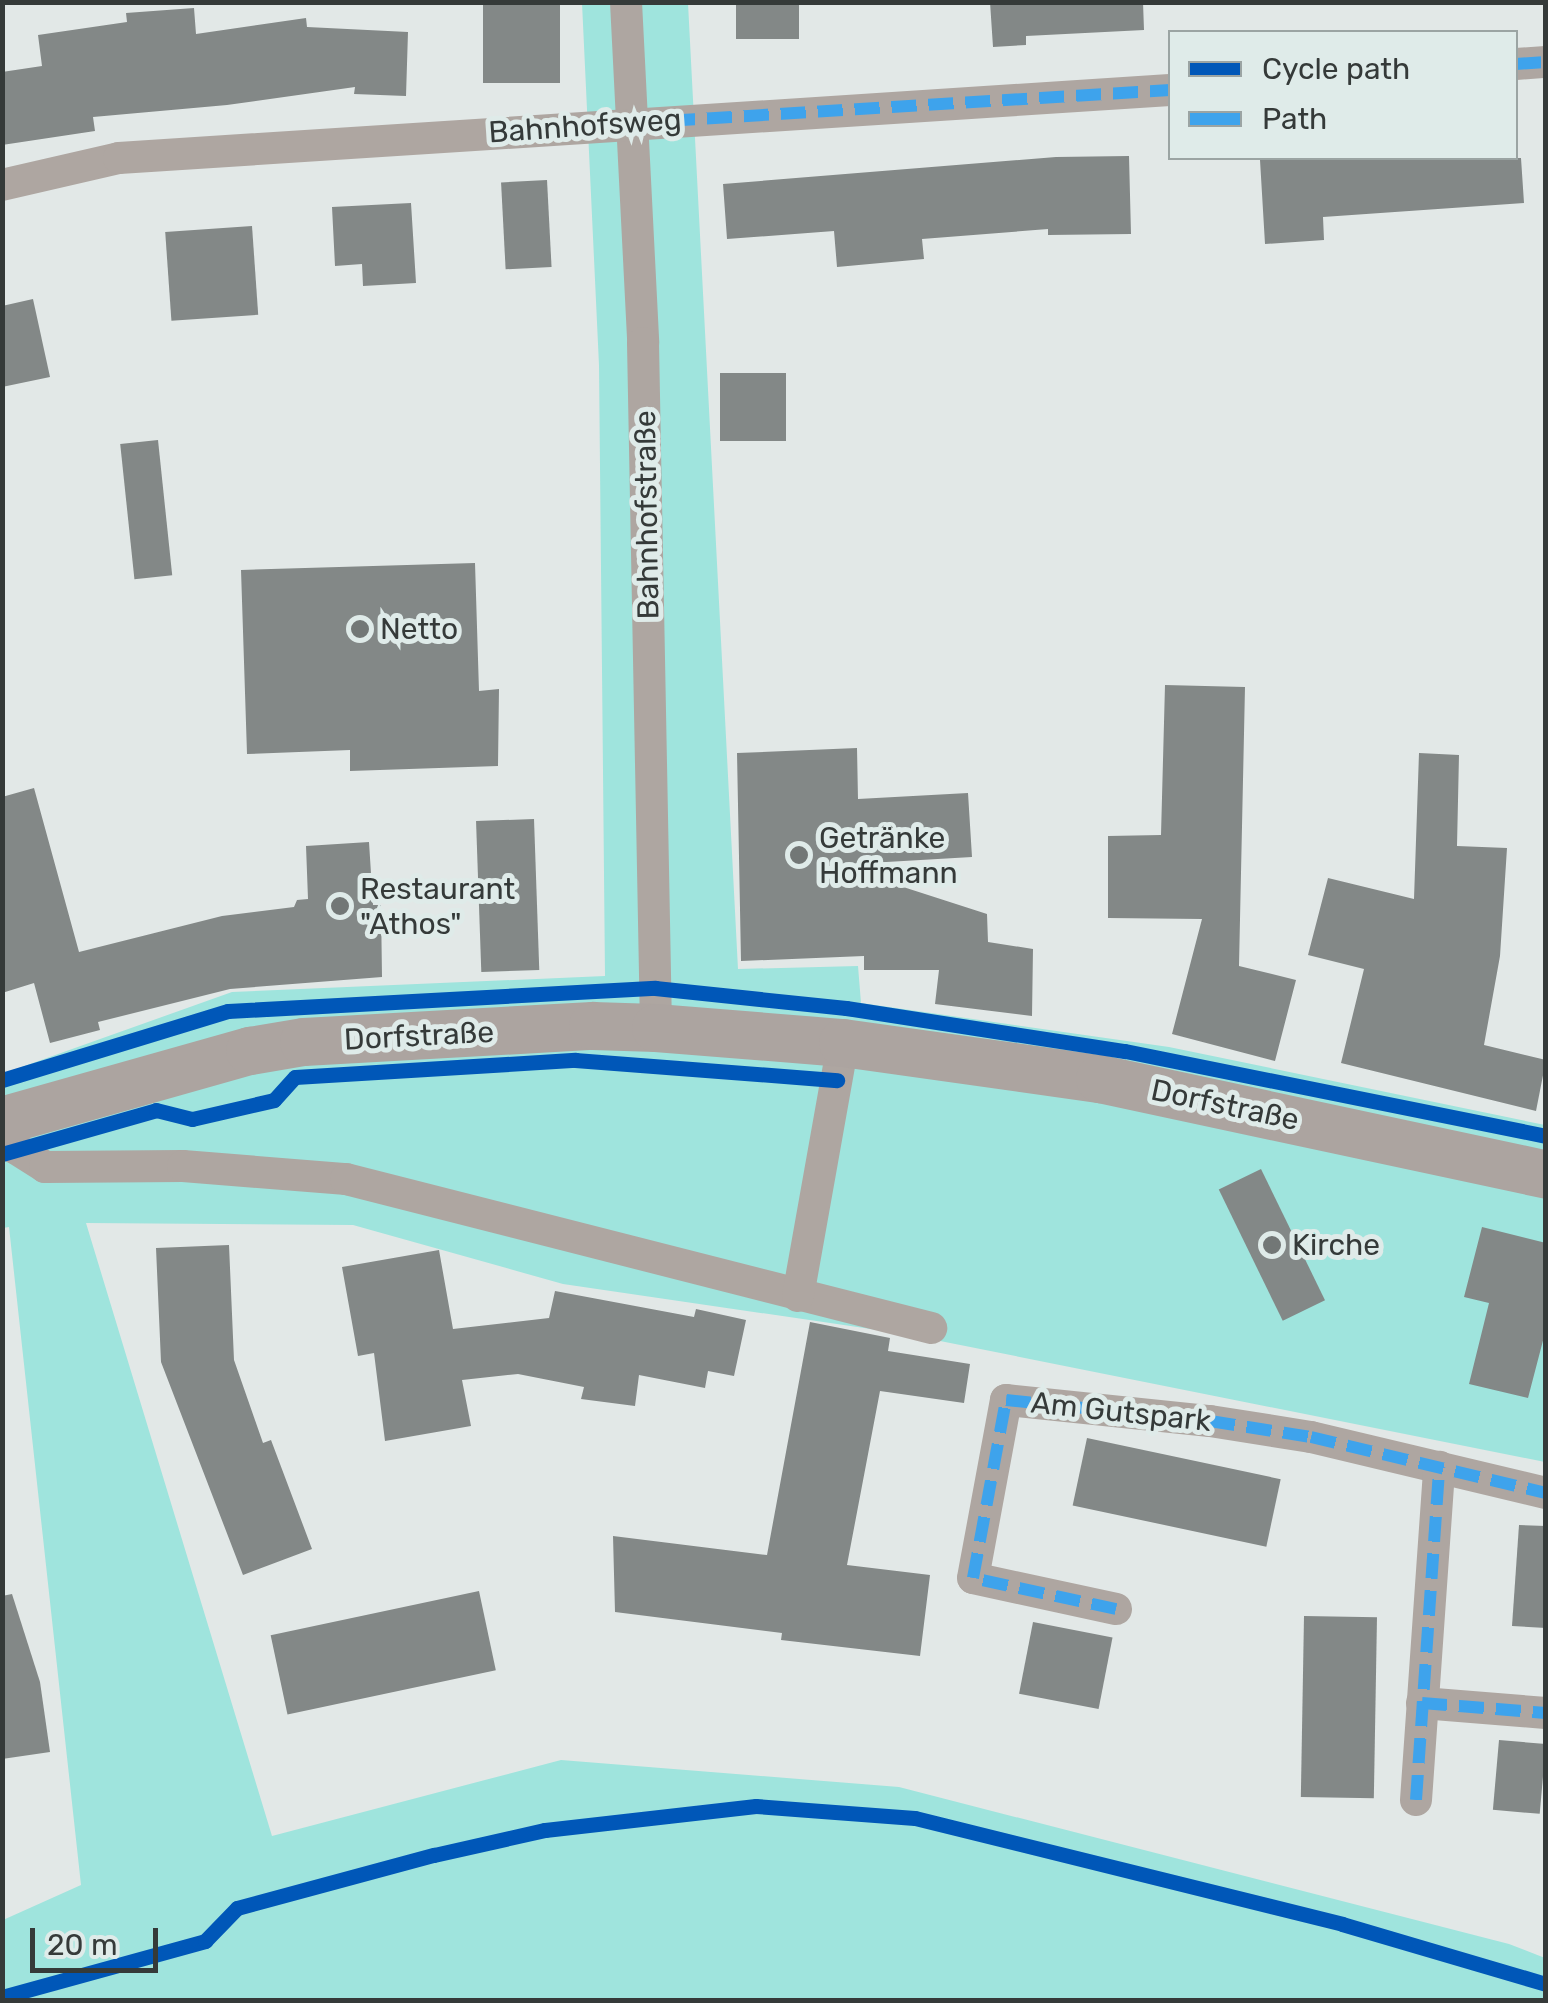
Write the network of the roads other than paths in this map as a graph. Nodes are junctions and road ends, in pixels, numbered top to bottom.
1 (626, 2) edge
2 (1546, 62) edge
3 (1518, 64) edge
4 (1168, 90) edge
5 (633, 122) junction
6 (2, 185) edge
7 (656, 1028) junction
8 (843, 1043) junction
9 (4, 1120) edge
10 (1546, 1175) edge
11 (798, 1296) junction
12 (931, 1328) dead end
13 (1440, 1467) junction
14 (1546, 1493) edge
15 (1116, 1609) dead end
16 (1422, 1703) junction
17 (1546, 1712) edge
18 (1416, 1800) dead end

1 - 5 street, Bahnhofstraße
2 - 3 street
4 - 5 street, Bahnhofsweg
5 - 6 street, Bahnhofsweg
5 - 7 street, Bahnhofstraße
7 - 8 main road, Dorfstraße
7 - 9 main road, Dorfstraße
8 - 10 main road, Dorfstraße
8 - 11 street
9 - 11 street, Dorfstraße
11 - 12 street, Dorfstraße
13 - 14 street, Am Gutspark
13 - 15 street, Am Gutspark
13 - 16 street
16 - 17 street
16 - 18 street

